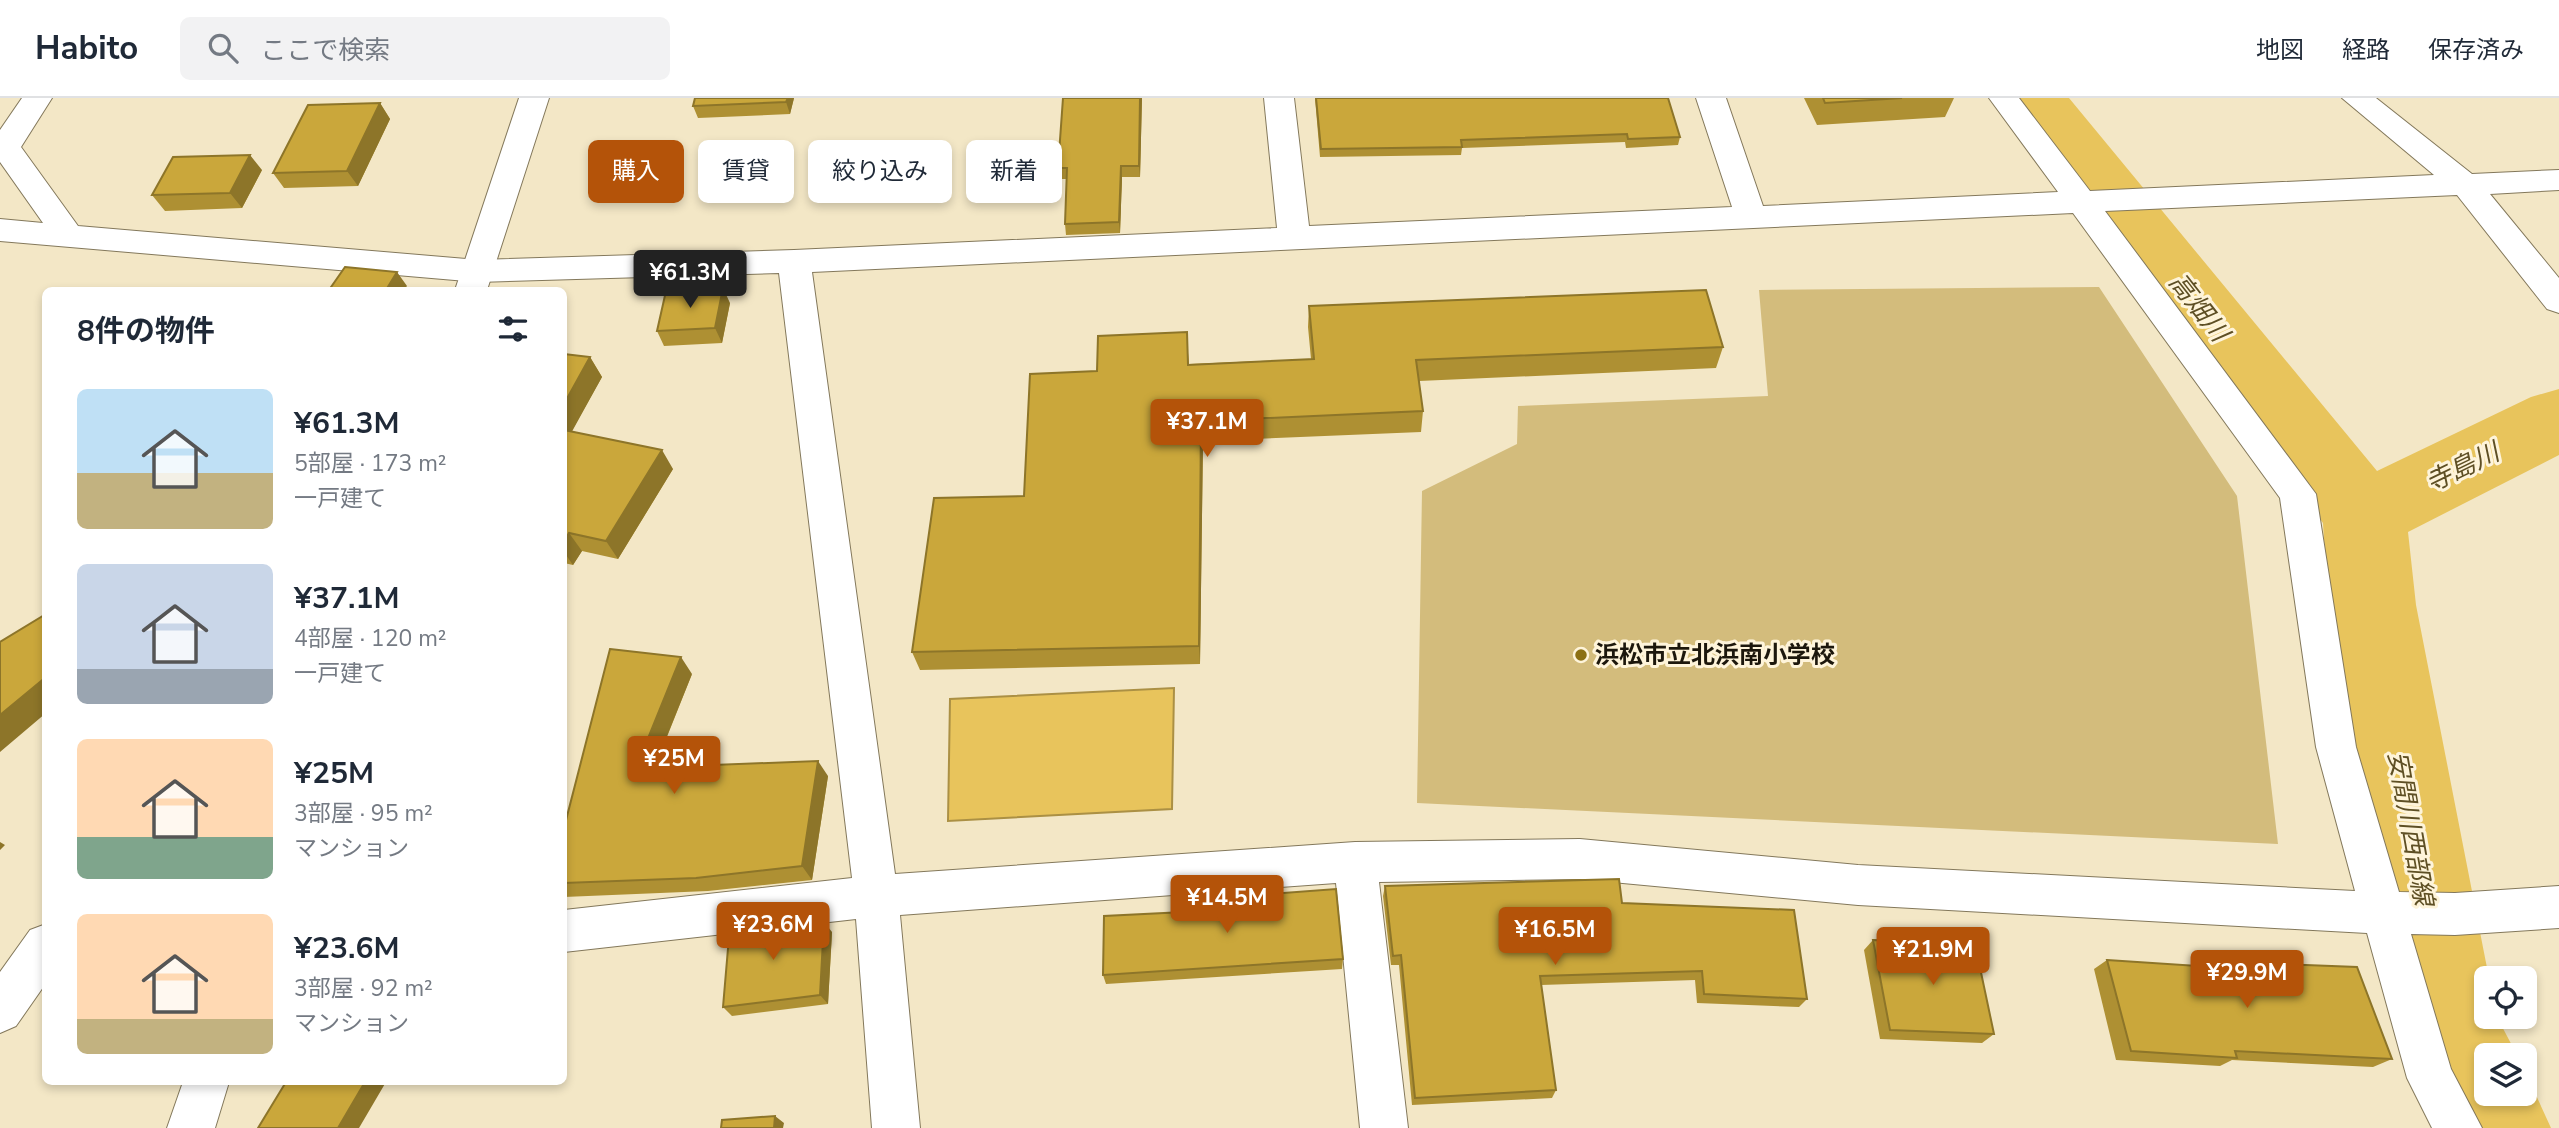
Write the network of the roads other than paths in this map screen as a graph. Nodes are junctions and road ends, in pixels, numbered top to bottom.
1 (37, 98) edge
2 (534, 98) edge
3 (1279, 98) edge
4 (1711, 98) edge
5 (2004, 98) edge
6 (2357, 98) edge
7 (3, 144) edge
8 (2559, 180) edge
9 (2465, 184) junction
10 (2104, 201) junction
11 (1751, 215) junction
12 (0, 230) edge
13 (68, 235) junction
14 (1294, 238) junction
15 (794, 261) junction
16 (475, 281) edge
17 (2559, 301) edge
18 (1356, 862) junction
19 (876, 896) junction
20 (2559, 907) edge
21 (2391, 912) junction
22 (567, 931) edge
23 (42, 951) edge
24 (0, 1010) edge
25 (205, 1085) edge
26 (191, 1128) edge
27 (896, 1128) edge
28 (1384, 1128) edge
29 (2458, 1128) edge

1 - 7 street
2 - 16 street
3 - 14 street
4 - 11 street
5 - 10 street
6 - 9 street
7 - 13 street
8 - 9 street
9 - 10 street
9 - 17 street
10 - 11 street
10 - 21 street
11 - 14 street
12 - 13 street
13 - 16 street
14 - 15 street
15 - 16 street
15 - 19 street
18 - 19 street
18 - 21 street
18 - 28 street
19 - 22 street
19 - 27 street
20 - 21 street
21 - 29 street
23 - 24 street
25 - 26 street

